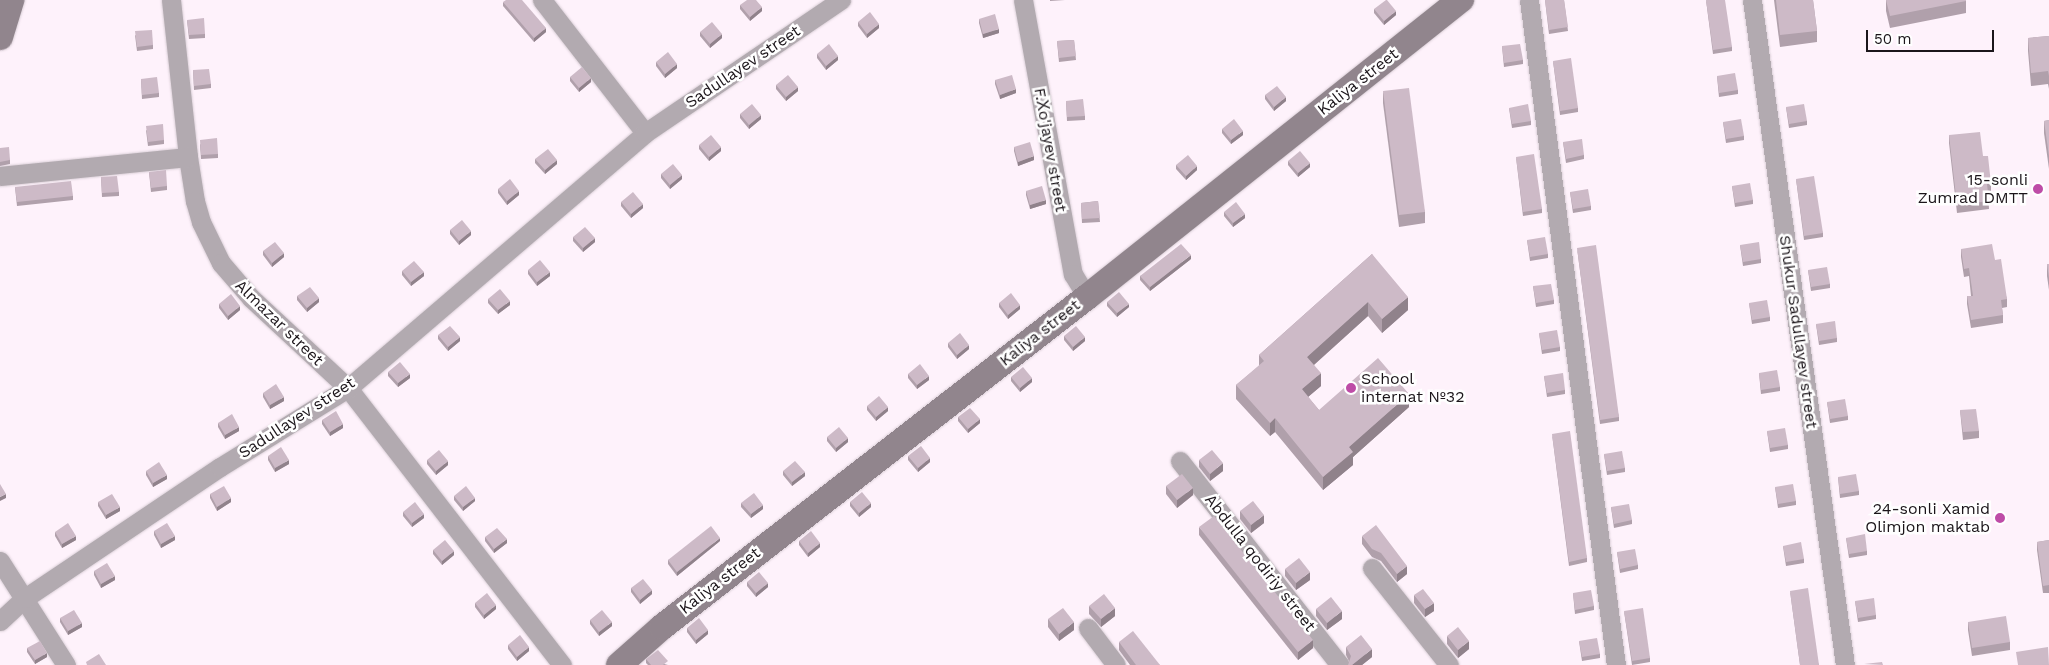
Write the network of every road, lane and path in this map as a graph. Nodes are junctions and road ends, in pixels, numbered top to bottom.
1 (11, 0) edge
2 (171, 0) edge
3 (542, 0) edge
4 (840, 0) edge
5 (1023, 0) edge
6 (1461, 0) edge
7 (1529, 0) edge
8 (1752, 0) edge
9 (0, 37) edge
10 (645, 133) junction
11 (188, 157) junction
12 (0, 176) edge
13 (1087, 297) junction
14 (348, 388) junction
15 (1180, 462) dead end
16 (0, 561) edge
17 (1372, 568) dead end
18 (25, 598) junction
19 (0, 621) edge
20 (1088, 628) dead end
21 (66, 665) edge
22 (562, 665) edge
23 (619, 665) edge
24 (1116, 665) edge
25 (1340, 665) edge
26 (1449, 665) edge
27 (1616, 665) edge
28 (1845, 665) edge

1 - 9 main road
2 - 11 street, Almazar street
3 - 10 street
4 - 10 street, Sadullayev street
5 - 13 street, F.Хo'jayev street
6 - 13 main road, Kaliya street
7 - 27 street
8 - 28 street, Shukur Sadullayev street
10 - 14 street, Sadullayev street
11 - 12 street
11 - 14 street, Almazar street
13 - 23 main road, Kaliya street
14 - 18 street, Sadullayev street
14 - 22 street, Almazar street
15 - 25 street, Abdulla qodiriy street
16 - 18 street
17 - 26 street
18 - 19 street, Sadullayev street
18 - 21 street
20 - 24 street

